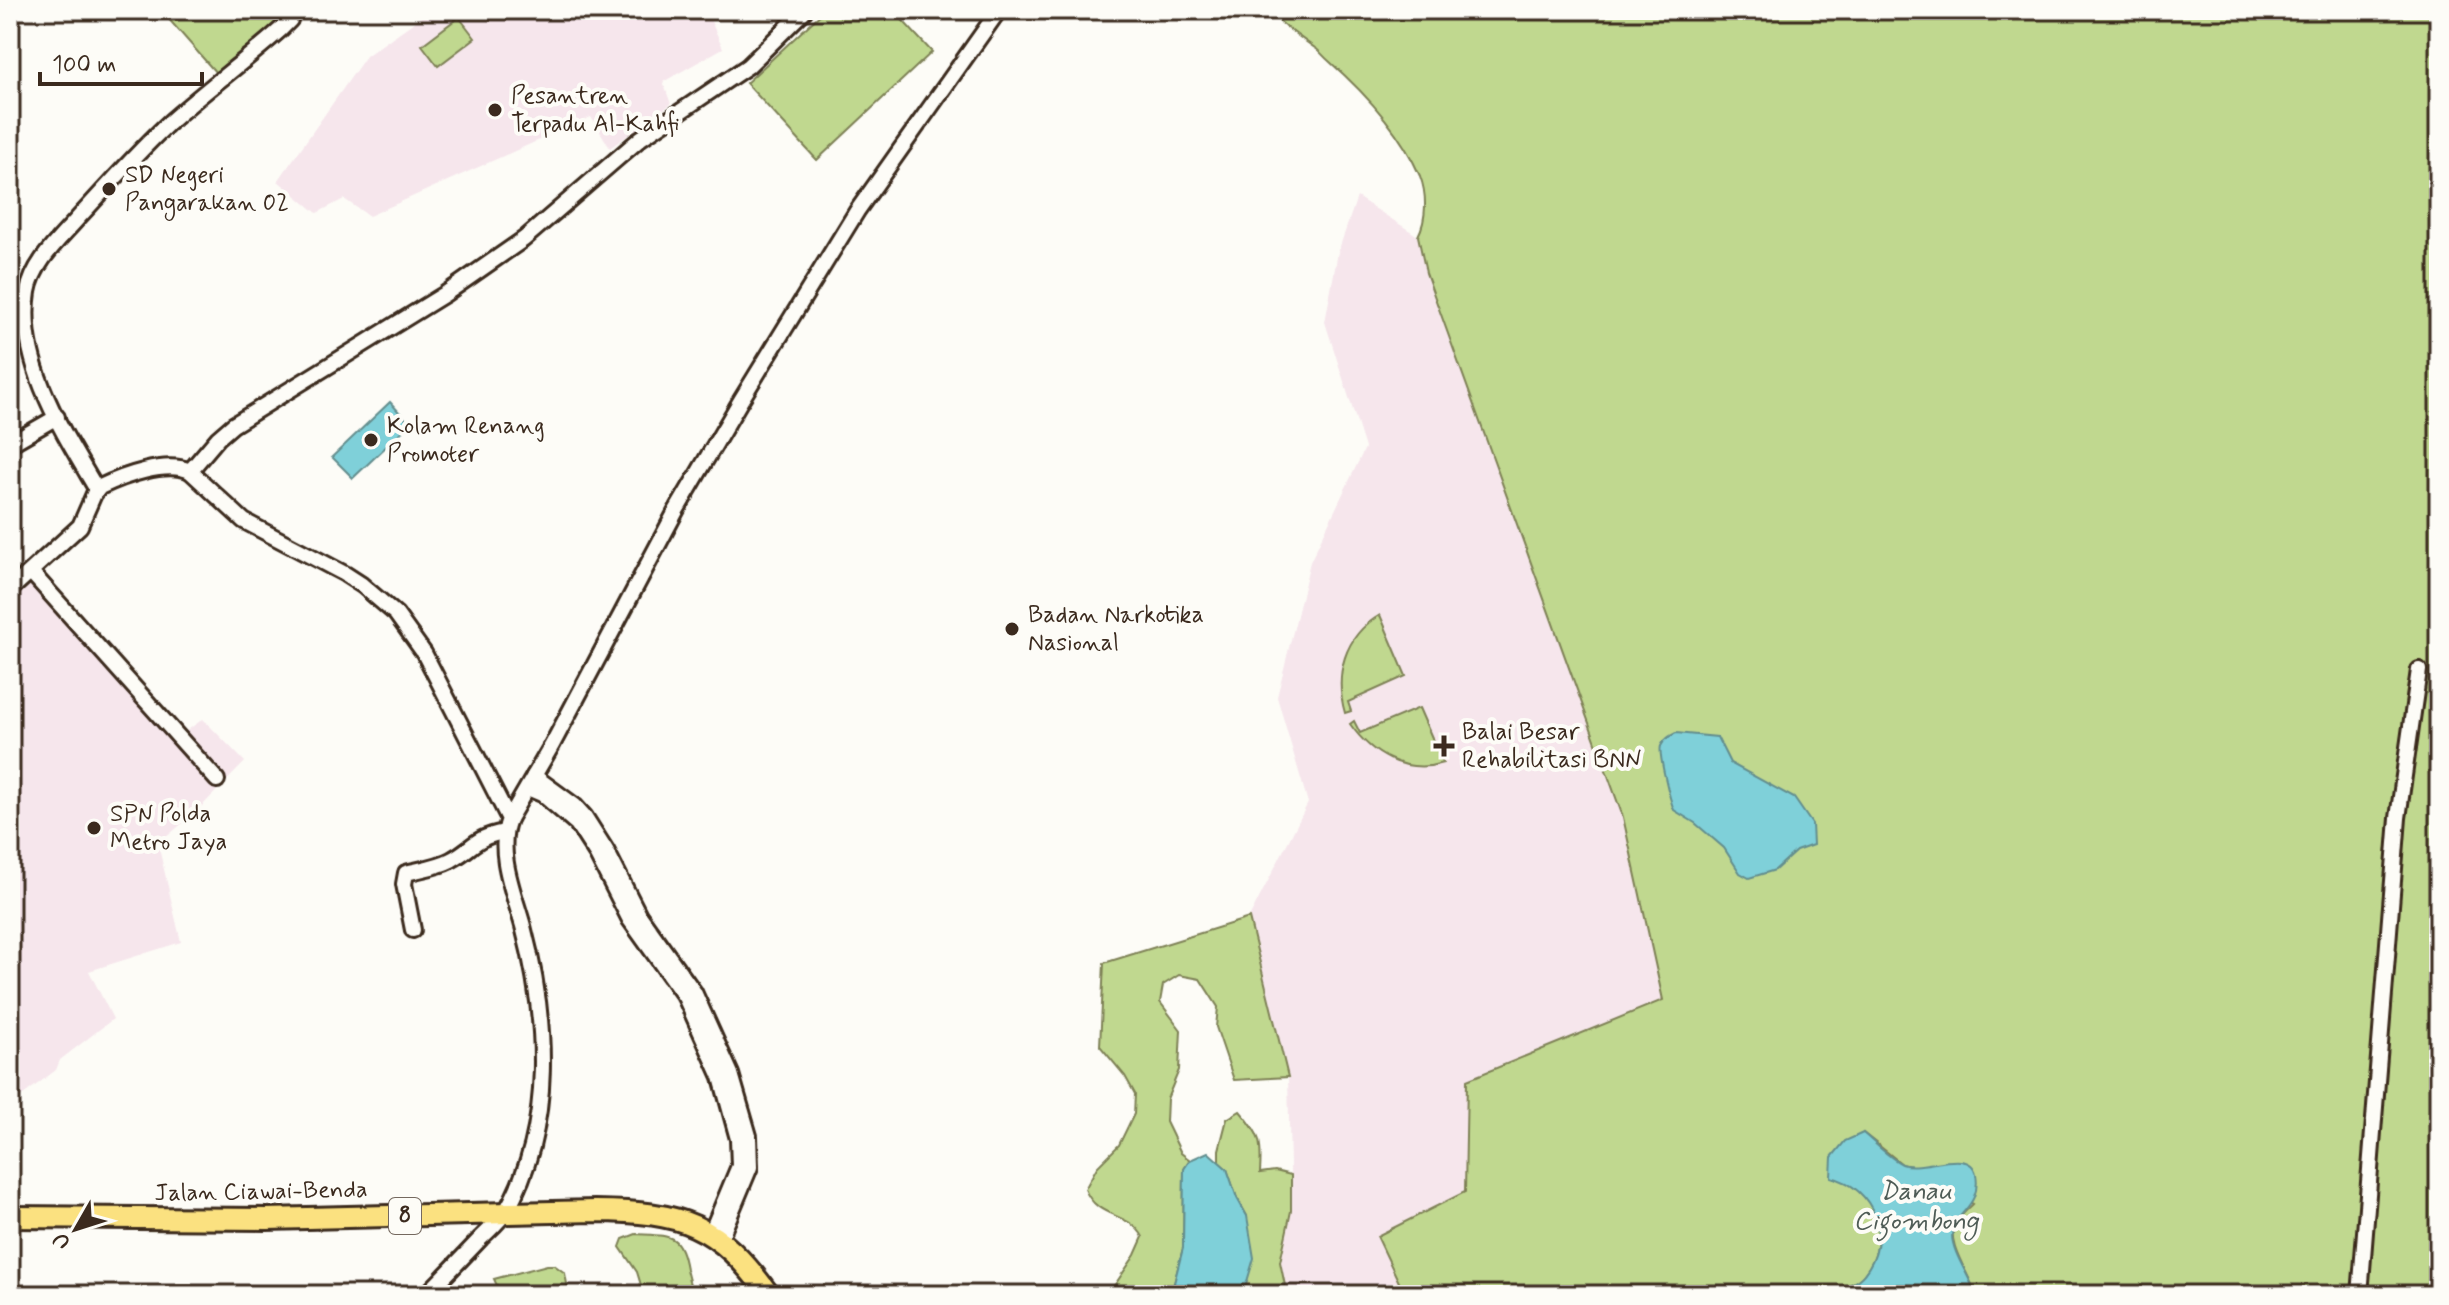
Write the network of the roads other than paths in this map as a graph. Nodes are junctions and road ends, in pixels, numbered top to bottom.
1 (292, 10) edge
2 (805, 10) edge
3 (999, 10) edge
4 (57, 417) junction
5 (10, 444) edge
6 (190, 471) junction
7 (97, 490) junction
8 (31, 572) junction
9 (10, 590) edge
10 (2419, 670) dead end
11 (217, 780) dead end
12 (531, 782) junction
13 (506, 826) junction
14 (413, 930) dead end
15 (505, 1214) junction
16 (10, 1217) edge
17 (715, 1236) junction
18 (426, 1295) edge
19 (769, 1295) edge
20 (2360, 1295) edge

1 - 4 street
2 - 6 street
3 - 12 street
4 - 5 street
4 - 7 street
6 - 7 street
6 - 13 street
7 - 8 street
8 - 9 street
8 - 11 street
10 - 20 street
12 - 13 street
12 - 17 street
13 - 14 street
13 - 15 street
15 - 16 highway, Jalan Ciawai-Benda / 8
15 - 17 highway, Jalan Ciawai-Benda / 8
15 - 18 street
17 - 19 highway, Jalan Ciawai-Benda / 8

